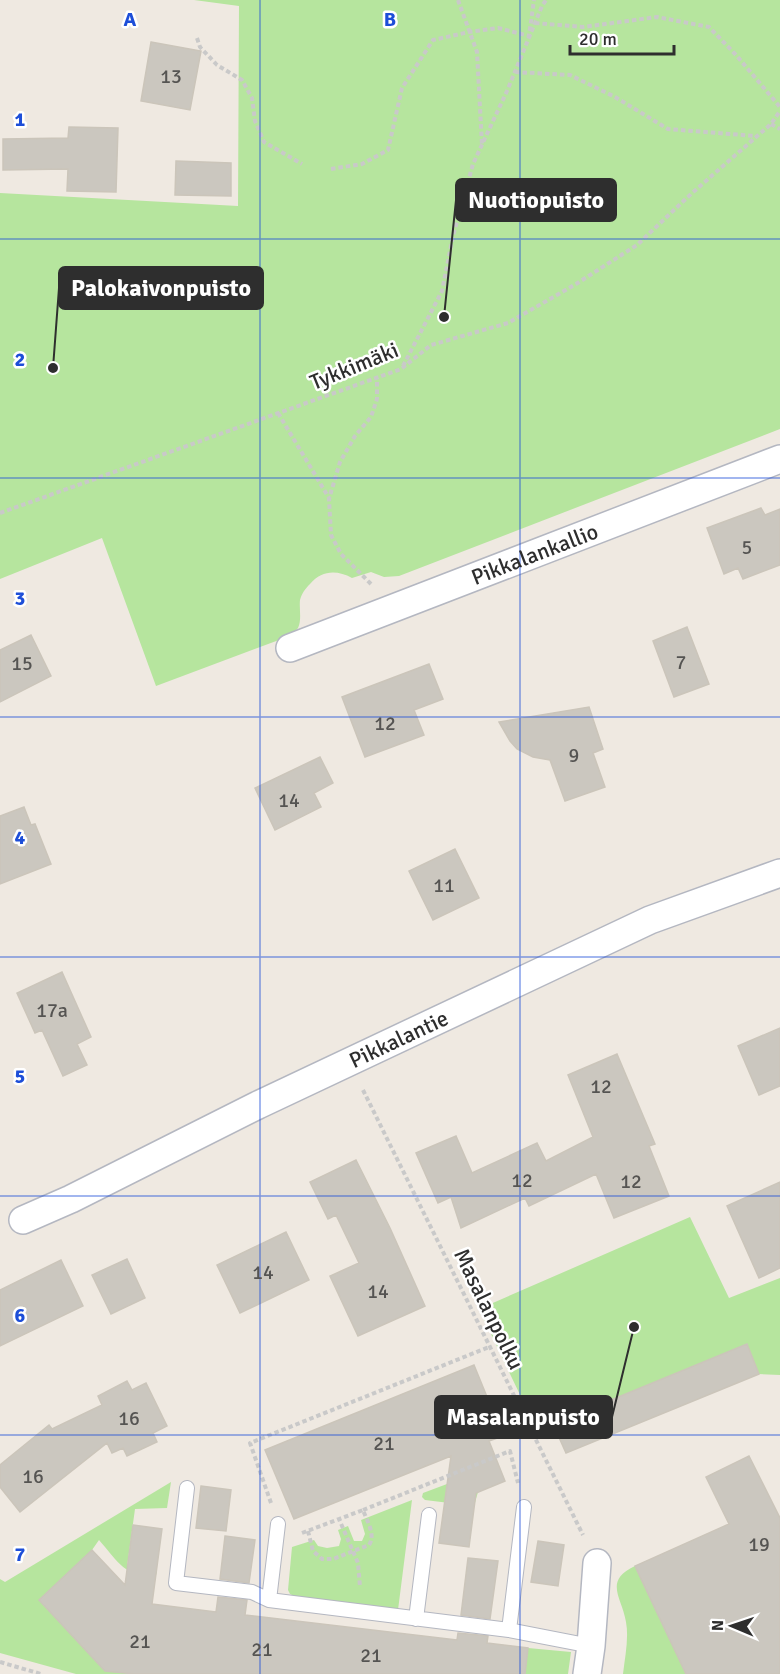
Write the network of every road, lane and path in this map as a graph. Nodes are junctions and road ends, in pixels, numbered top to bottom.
1 (458, 0) edge
2 (534, 0) edge
3 (546, 0) edge
4 (535, 23) junction
5 (469, 32) junction
6 (530, 36) junction
7 (197, 38) dead end
8 (515, 72) junction
9 (780, 109) edge
10 (771, 124) junction
11 (780, 129) edge
12 (756, 136) junction
13 (482, 146) junction
14 (302, 164) dead end
15 (331, 169) dead end
16 (401, 369) junction
17 (377, 378) junction
18 (278, 413) junction
19 (780, 459) edge
20 (329, 499) junction
21 (0, 513) edge
22 (389, 610) junction
23 (290, 648) dead end
24 (780, 873) edge
25 (349, 1062) junction
26 (23, 1220) dead end
27 (489, 1347) junction
28 (188, 1488) dead end
29 (524, 1506) joint
30 (363, 1509) junction
31 (429, 1515) dead end
32 (339, 1519) junction
33 (278, 1524) joint
34 (308, 1531) junction
35 (276, 1543) junction
36 (353, 1552) junction
37 (597, 1563) joint
38 (269, 1600) junction
39 (363, 1612) junction
40 (416, 1618) junction
41 (509, 1630) junction
42 (591, 1646) junction
43 (0, 1662) edge
44 (41, 1674) edge
45 (587, 1674) edge

1 - 5 path
2 - 6 path
3 - 4 path
4 - 6 path
4 - 9 path
5 - 6 path
5 - 13 path
5 - 15 path
6 - 8 path
7 - 14 path
8 - 12 path
8 - 13 path
9 - 10 path, Tykkimäki
10 - 11 path
10 - 12 path, Tykkimäki
12 - 16 path, Tykkimäki
13 - 16 path
16 - 17 path, Tykkimäki
17 - 18 path, Tykkimäki
17 - 20 path
18 - 20 path
18 - 21 path, Tykkimäki
19 - 22 street, Pikkalankallio
20 - 22 path
22 - 23 street, Pikkalankallio
24 - 25 street, Pikkalantie
25 - 26 street, Pikkalantie
25 - 27 path, Masalanpolku
27 - 33 path
27 - 37 path, Masalanpolku
28 - 38 lane
29 - 30 path
29 - 41 lane
30 - 32 path
30 - 36 path
31 - 40 lane
32 - 34 path
32 - 36 path
33 - 35 lane
34 - 35 path
34 - 36 path
35 - 38 lane
36 - 39 path
37 - 42 street
38 - 39 lane
39 - 40 lane
40 - 41 lane
41 - 42 lane
42 - 45 street
43 - 44 path

